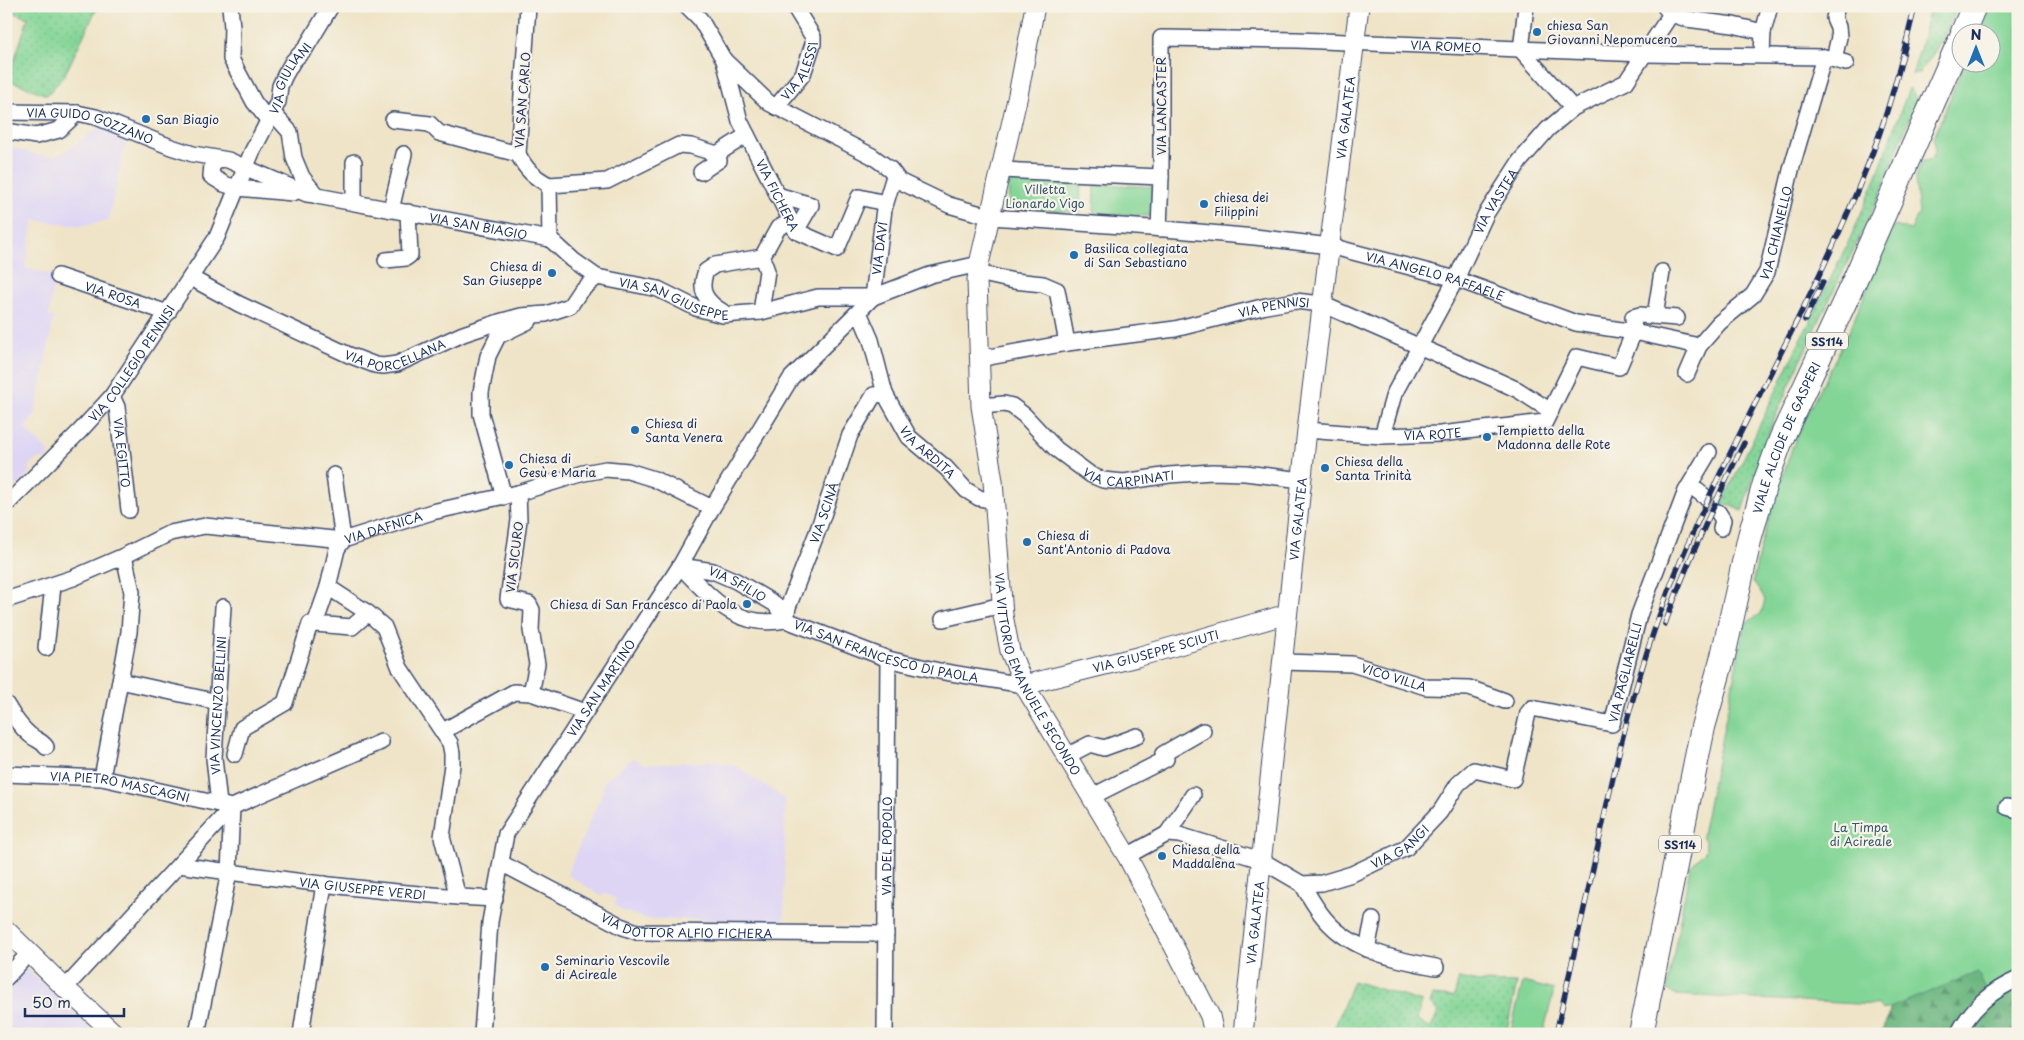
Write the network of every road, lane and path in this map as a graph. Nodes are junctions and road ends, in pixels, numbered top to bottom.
1 (230, 6) edge
2 (331, 6) edge
3 (528, 6) edge
4 (687, 6) edge
5 (794, 6) edge
6 (1035, 6) edge
7 (1359, 6) edge
8 (1526, 6) edge
9 (1770, 6) edge
10 (1974, 6) edge
11 (1668, 10) edge
12 (1836, 14) edge
13 (1967, 22) edge
14 (1764, 28) junction
15 (1161, 38) joint
16 (1354, 42) junction
17 (1521, 50) junction
18 (1646, 54) junction
19 (1762, 55) junction
20 (1952, 57) edge
21 (724, 60) junction
22 (1831, 61) junction
23 (773, 105) junction
24 (1573, 108) junction
25 (6, 112) edge
26 (77, 114) junction
27 (270, 116) junction
28 (393, 120) dead end
29 (6, 132) edge
30 (748, 136) junction
31 (171, 147) junction
32 (404, 154) dead end
33 (518, 154) junction
34 (717, 154) junction
35 (221, 159) junction
36 (354, 162) dead end
37 (1002, 166) junction
38 (246, 167) junction
39 (701, 172) dead end
40 (1161, 175) junction
41 (211, 176) junction
42 (896, 178) junction
43 (549, 186) junction
44 (234, 195) junction
45 (312, 195) junction
46 (777, 195) junction
47 (354, 202) junction
48 (884, 206) junction
49 (391, 210) junction
50 (408, 212) junction
51 (991, 217) junction
52 (794, 226) junction
53 (1162, 229) junction
54 (550, 239) junction
55 (1330, 246) junction
56 (762, 256) junction
57 (386, 260) dead end
58 (978, 272) junction
59 (1662, 272) dead end
60 (58, 276) dead end
61 (597, 277) junction
62 (191, 278) junction
63 (1456, 279) junction
64 (876, 293) junction
65 (1322, 304) junction
66 (761, 312) junction
67 (859, 312) junction
68 (168, 313) junction
69 (546, 314) junction
70 (728, 315) junction
71 (1655, 316) junction
72 (1677, 318) dead end
73 (1634, 332) junction
74 (1067, 343) junction
75 (1699, 346) junction
76 (1419, 347) junction
77 (978, 359) junction
78 (1687, 374) dead end
79 (885, 394) junction
80 (112, 396) junction
81 (981, 406) junction
82 (1551, 411) junction
83 (1307, 430) junction
84 (1382, 436) junction
85 (1709, 452) dead end
86 (334, 475) dead end
87 (1302, 480) junction
88 (1690, 485) junction
89 (511, 495) junction
90 (1704, 496) tunnel mouth
91 (994, 500) junction
92 (6, 505) edge
93 (712, 508) junction
94 (129, 510) dead end
95 (1718, 512) tunnel mouth
96 (1720, 528) dead end
97 (343, 540) junction
98 (124, 556) junction
99 (680, 566) junction
100 (53, 586) junction
101 (328, 587) junction
102 (6, 600) edge
103 (1002, 605) junction
104 (223, 608) dead end
105 (368, 613) junction
106 (1287, 614) junction
107 (943, 619) dead end
108 (786, 620) junction
109 (315, 624) junction
110 (46, 648) dead end
111 (1723, 656) junction
112 (888, 659) junction
113 (1282, 662) junction
114 (120, 681) junction
115 (1024, 685) junction
116 (531, 693) junction
117 (1505, 701) dead end
118 (218, 702) junction
119 (6, 704) edge
120 (585, 712) junction
121 (443, 731) junction
122 (1204, 731) dead end
123 (1137, 736) dead end
124 (381, 742) dead end
125 (46, 747) dead end
126 (235, 754) dead end
127 (1067, 756) junction
128 (1474, 770) joint
129 (6, 774) edge
130 (102, 778) junction
131 (1193, 795) dead end
132 (1091, 797) junction
133 (226, 806) junction
134 (1167, 834) junction
135 (1127, 856) junction
136 (1260, 860) junction
137 (501, 863) junction
138 (180, 865) junction
139 (229, 872) junction
140 (324, 884) junction
141 (1302, 884) junction
142 (458, 897) junction
143 (495, 899) junction
144 (1372, 920) dead end
145 (6, 930) edge
146 (886, 934) junction
147 (1368, 949) junction
148 (30, 952) junction
149 (1436, 967) dead end
150 (6, 978) edge
151 (2018, 979) edge
152 (65, 988) junction
153 (115, 1034) edge
154 (197, 1034) edge
155 (301, 1034) edge
156 (482, 1034) edge
157 (885, 1034) edge
158 (1214, 1034) edge
159 (1243, 1034) edge
160 (1641, 1034) edge
161 (1650, 1034) edge
162 (1958, 1034) edge

1 - 27 street
2 - 27 street, VIA GIULIANI
3 - 33 street, VIA SAN CARLO
4 - 21 street
5 - 23 street, VIA ALESSI
6 - 37 street, VIA VITTORIO EMANUELE SECONDO
7 - 16 street, VIA GALATEA
8 - 17 street
9 - 14 street
10 - 13 main road, VIALE ALCIDE DE GASPERI / SS114
11 - 14 street
11 - 18 street, VIA VASTEA
12 - 22 street, VIA CHIANELLO
14 - 19 street
15 - 16 street, VIA ROMEO
15 - 40 street, VIA LANCASTER
16 - 17 street, VIA ROMEO
16 - 55 street, VIA GALATEA
17 - 18 street, VIA ROMEO
17 - 24 street
18 - 19 street, VIA ROMEO
18 - 24 street, VIA VASTEA
19 - 22 street, VIA ROMEO
20 - 111 main road, VIALE ALCIDE DE GASPERI / SS114
21 - 23 street, VIA ANGELO RAFFAELE
21 - 30 street, VIA FICHERA
22 - 75 street, VIA CHIANELLO
23 - 42 street, VIA ANGELO RAFFAELE
24 - 63 street, VIA VASTEA
25 - 26 street, VIA GUIDO GOZZANO
26 - 29 street
26 - 31 street, VIA GUIDO GOZZANO
27 - 38 street, VIA GIULIANI
27 - 45 street
28 - 33 street
30 - 34 street
30 - 46 street, VIA FICHERA
31 - 35 street
31 - 41 street
32 - 49 street
33 - 43 street, VIA SAN CARLO
34 - 39 street
34 - 43 street
35 - 38 street
35 - 41 street
36 - 47 street
37 - 40 street
37 - 51 street, VIA VITTORIO EMANUELE SECONDO
38 - 44 street, VIA COLLEGIO PENNISI
38 - 45 street
40 - 53 street, VIA LANCASTER
41 - 44 street
42 - 48 street, VIA DAVÌ
42 - 51 street, VIA ANGELO RAFFAELE
43 - 54 street
44 - 45 street
44 - 62 street, VIA COLLEGIO PENNISI
45 - 47 street, VIA SAN BIAGIO
46 - 52 street, VIA FICHERA
46 - 52 street
47 - 49 street, VIA SAN BIAGIO
48 - 52 street, VIA FICHERA
48 - 64 street, VIA DAVÌ
49 - 50 street, VIA SAN BIAGIO
50 - 54 street, VIA SAN BIAGIO
50 - 57 street
51 - 53 street, VIA ANGELO RAFFAELE
51 - 58 street, VIA VITTORIO EMANUELE SECONDO
52 - 56 street
53 - 55 street, VIA ANGELO RAFFAELE
54 - 61 street, VIA SAN GIUSEPPE
55 - 63 street, VIA ANGELO RAFFAELE
55 - 65 street, VIA GALATEA
56 - 66 street
56 - 70 street
58 - 64 street
58 - 74 street
58 - 77 street, VIA VITTORIO EMANUELE SECONDO
59 - 71 street
60 - 68 street, VIA ROSA
61 - 69 street, VIA PORCELLANA
61 - 70 street, VIA SAN GIUSEPPE
62 - 68 street, VIA COLLEGIO PENNISI
62 - 69 street, VIA PORCELLANA
63 - 73 street, VIA ANGELO RAFFAELE
63 - 76 street, VIA VASTEA
64 - 66 street, VIA SAN GIUSEPPE
64 - 67 street, VIA SAN MARTINO
65 - 74 street, VIA PENNISI
65 - 76 street, VIA PENNISI
65 - 83 street, VIA GALATEA
66 - 70 street, VIA SAN GIUSEPPE
67 - 79 street, VIA ARDITA
67 - 93 street, VIA SAN MARTINO
68 - 80 street, VIA COLLEGIO PENNISI
69 - 89 street
71 - 72 street
71 - 73 street
73 - 75 street, VIA ANGELO RAFFAELE
73 - 82 street
74 - 77 street, VIA PENNISI
75 - 78 street, VIA CHIANELLO
76 - 82 street, VIA PENNISI
76 - 84 street, VIA VASTEA
77 - 81 street, VIA VITTORIO EMANUELE SECONDO
79 - 91 street, VIA ARDITA
79 - 108 street, VIA SCINÀ
80 - 92 street, VIA COLLEGIO PENNISI
80 - 94 street, VIA EGITTO
81 - 87 street, VIA CARPINATI
81 - 91 street, VIA VITTORIO EMANUELE SECONDO
82 - 84 street, VIA ROTE
83 - 84 street, VIA ROTE
83 - 87 street, VIA GALATEA
85 - 88 street
86 - 97 street
87 - 106 street, VIA GALATEA
88 - 90 street
88 - 128 street, VIA PAGLIARELLI
89 - 93 street, VIA DAFNICA
89 - 97 street, VIA DAFNICA
89 - 116 street, VIA SICURO
91 - 103 street, VIA VITTORIO EMANUELE SECONDO
93 - 99 street, VIA SAN MARTINO
95 - 96 street
97 - 98 street, VIA DAFNICA
97 - 101 street
98 - 100 street, VIA DAFNICA
98 - 114 street
99 - 108 street, VIA SFILIO
99 - 108 street, VIA SAN FRANCESCO DI PAOLA
99 - 120 street, VIA SAN MARTINO
100 - 102 street, VIA DAFNICA
100 - 110 street
101 - 105 street
101 - 109 street
103 - 107 street
103 - 115 street, VIA VITTORIO EMANUELE SECONDO
104 - 118 street, VIA VINCENZO BELLINI
105 - 109 street
105 - 121 street
106 - 113 street, VIA GALATEA
106 - 115 street, VIA GIUSEPPE SCIUTI
108 - 112 street, VIA SAN FRANCESCO DI PAOLA
109 - 126 street
111 - 160 main road, VIALE ALCIDE DE GASPERI / SS114
111 - 161 main road, VIALE ALCIDE DE GASPERI / SS114
112 - 115 street, VIA SAN FRANCESCO DI PAOLA
112 - 146 street, VIA DEL POPOLO
113 - 117 street, VICO VILLA
113 - 136 street, VIA GALATEA
114 - 118 street
114 - 130 street
115 - 127 street, VIA VITTORIO EMANUELE SECONDO
116 - 120 street
116 - 121 street
118 - 133 street, VIA VINCENZO BELLINI
119 - 125 street
120 - 137 street, VIA SAN MARTINO
121 - 142 street
122 - 132 street
123 - 127 street
124 - 133 street
127 - 132 street, VIA VITTORIO EMANUELE SECONDO
128 - 141 street, VIA GANGI
129 - 130 street, VIA PIETRO MASCAGNI
130 - 133 street, VIA PIETRO MASCAGNI
131 - 134 street
132 - 135 street, VIA VITTORIO EMANUELE SECONDO
133 - 138 street
133 - 139 street, VIA VINCENZO BELLINI
134 - 135 street
134 - 136 street
135 - 158 street, VIA VITTORIO EMANUELE SECONDO
136 - 141 street
136 - 159 street, VIA GALATEA
137 - 143 street, VIA SAN MARTINO
137 - 146 street, VIA DOTTOR ALFIO FICHERA
138 - 139 street, VIA GIUSEPPE VERDI
138 - 152 street
139 - 140 street, VIA GIUSEPPE VERDI
139 - 154 street
140 - 142 street, VIA GIUSEPPE VERDI
140 - 155 street
141 - 147 street
142 - 143 street, VIA GIUSEPPE VERDI
143 - 156 street, VIA SAN MARTINO
144 - 147 street
145 - 148 street
146 - 157 street, VIA DEL POPOLO
147 - 149 street
148 - 150 street
148 - 152 street
151 - 162 street
152 - 153 street

